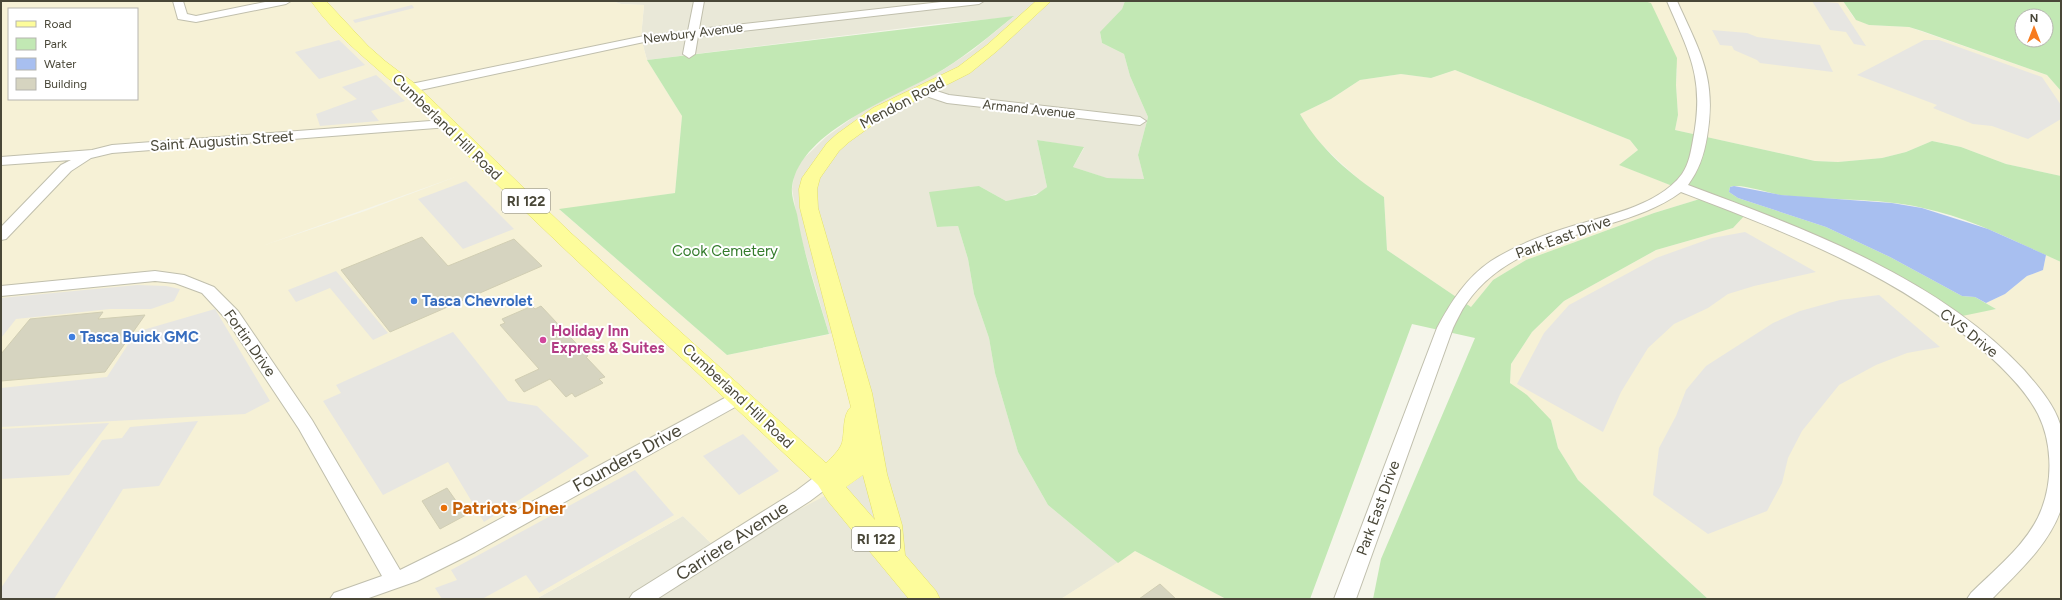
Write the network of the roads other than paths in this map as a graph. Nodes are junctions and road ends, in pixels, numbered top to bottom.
1 (178, 1) edge
2 (286, 1) edge
3 (318, 1) edge
4 (699, 1) edge
5 (979, 1) edge
6 (1044, 1) edge
7 (1672, 1) edge
8 (694, 32) junction
9 (689, 54) dead end
10 (411, 88) junction
11 (921, 90) junction
12 (1140, 121) dead end
13 (444, 124) junction
14 (92, 154) junction
15 (1, 161) edge
16 (1679, 186) junction
17 (1, 236) edge
18 (1, 291) edge
19 (860, 393) junction
20 (740, 396) junction
21 (872, 450) junction
22 (829, 481) junction
23 (892, 559) junction
24 (395, 581) junction
25 (341, 599) edge
26 (640, 599) edge
27 (926, 599) edge
28 (1345, 599) edge
29 (1978, 599) edge

1 - 2 street
3 - 10 main road, Cumberland Hill Road / RI 122
4 - 8 street
5 - 8 street, Newbury Avenue
6 - 11 main road, Mendon Road
7 - 16 street, Park East Drive
8 - 9 street
8 - 10 street, Newbury Avenue
10 - 13 main road, Cumberland Hill Road / RI 122
11 - 12 street, Armand Avenue
11 - 19 main road, Mendon Road
13 - 14 street, Saint Augustin Street
13 - 20 main road, Cumberland Hill Road / RI 122
14 - 15 street, Saint Augustin Street
14 - 17 street
16 - 28 street, Park East Drive
16 - 29 street, CVS Drive
18 - 24 street, Fortin Drive
19 - 21 main road, Mendon Road
19 - 22 main road, Mendon Road
20 - 22 main road, Cumberland Hill Road / RI 122
20 - 24 street, Founders Drive
21 - 22 main road
21 - 23 main road, Mendon Road
22 - 23 main road, RI 122
22 - 26 street, Carriere Avenue
23 - 27 main road, RI 122
24 - 25 street, Founders Drive

